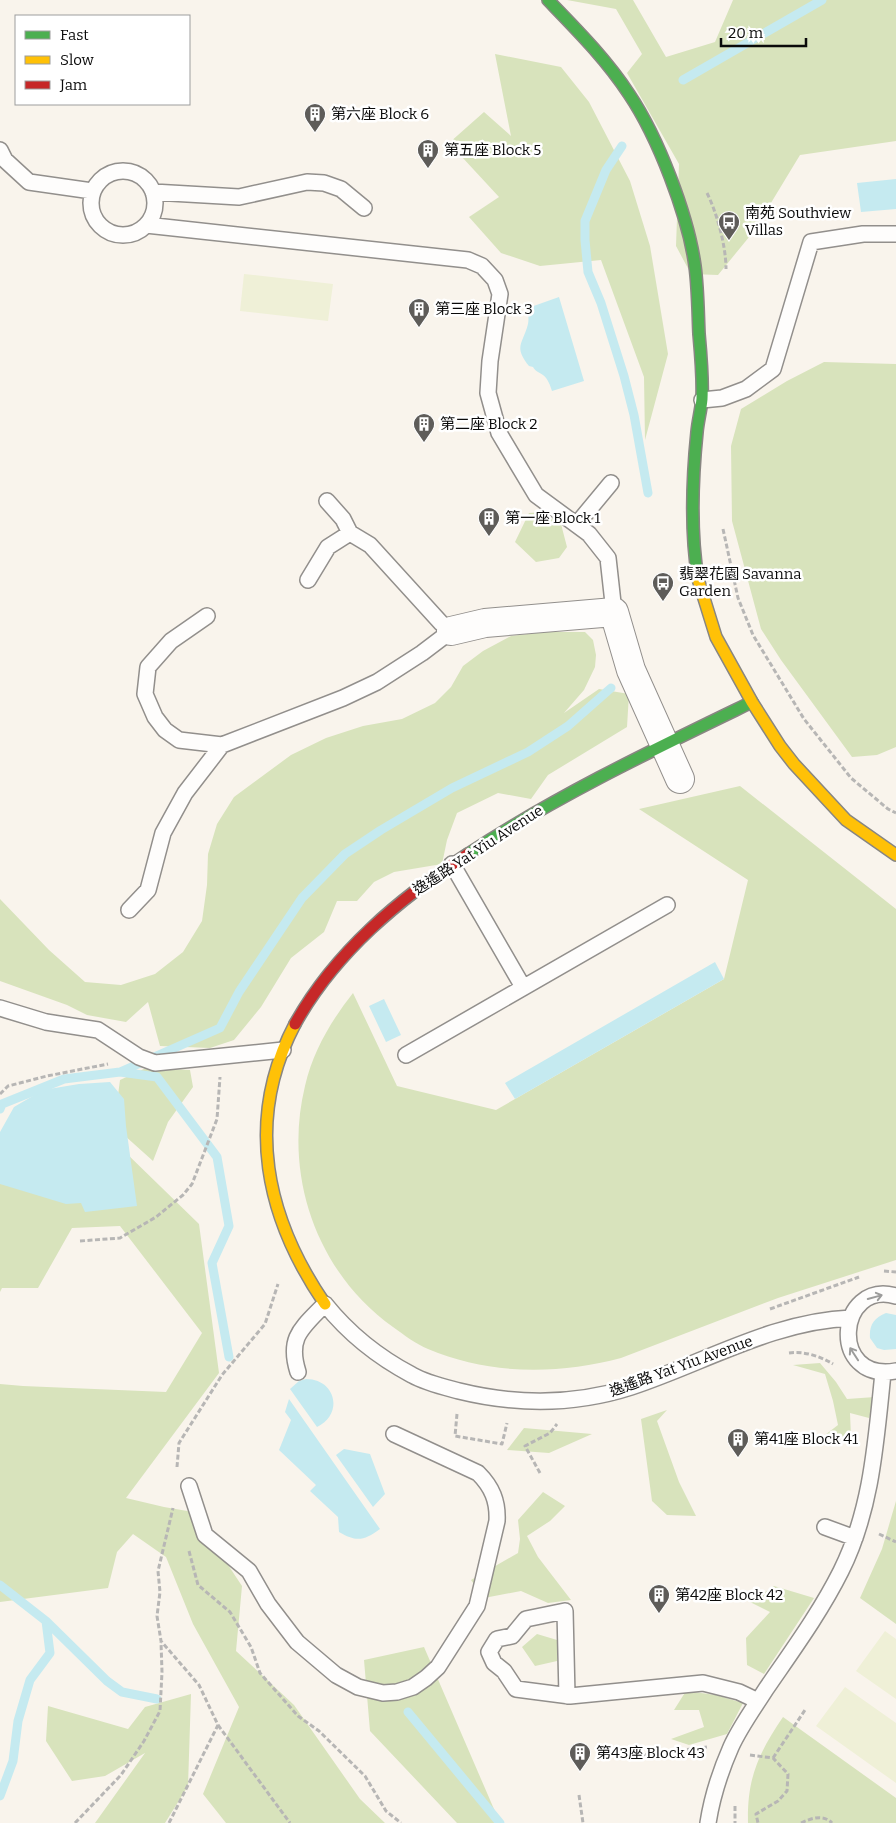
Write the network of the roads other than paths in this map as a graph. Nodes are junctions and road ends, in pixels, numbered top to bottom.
1 (548, 0) edge
2 (0, 150) edge
3 (92, 191) junction
4 (153, 192) junction
5 (364, 208) dead end
6 (146, 225) junction
7 (896, 234) edge
8 (702, 400) junction
9 (611, 483) dead end
10 (327, 501) dead end
11 (577, 524) junction
12 (350, 533) junction
13 (308, 580) dead end
14 (614, 612) junction
15 (207, 616) dead end
16 (451, 631) junction
17 (752, 702) junction
18 (222, 745) junction
19 (664, 745) junction
20 (680, 779) dead end
21 (896, 855) edge
22 (452, 864) junction
23 (667, 905) dead end
24 (129, 910) dead end
25 (523, 987) junction
26 (0, 1008) edge
27 (283, 1050) junction
28 (406, 1055) dead end
29 (896, 1296) edge
30 (325, 1304) junction
31 (850, 1318) junction
32 (298, 1372) dead end
33 (889, 1372) edge
34 (394, 1434) dead end
35 (189, 1486) dead end
36 (824, 1527) dead end
37 (855, 1538) junction
38 (567, 1696) junction
39 (758, 1701) junction
40 (708, 1823) edge

1 - 8 main road
2 - 3 lane
3 - 4 lane
3 - 6 lane
4 - 5 lane
4 - 6 lane
6 - 11 lane
7 - 8 lane
8 - 17 main road
9 - 11 lane
10 - 12 lane
11 - 14 lane
12 - 13 lane
12 - 16 lane
14 - 16 street
14 - 19 street
15 - 18 lane
16 - 18 lane
17 - 19 main road, 逸遙路 Yat Yiu Avenue
17 - 21 main road
18 - 24 lane
19 - 20 street
19 - 22 main road, 逸遙路 Yat Yiu Avenue
22 - 25 lane
22 - 27 main road, 逸遙路 Yat Yiu Avenue
23 - 25 lane
25 - 28 lane
26 - 27 lane
27 - 30 main road, 逸遙路 Yat Yiu Avenue
31 -> 29 lane
30 - 31 lane, 逸遙路 Yat Yiu Avenue
30 - 32 lane
33 -> 31 lane
33 - 37 lane
34 - 35 lane
36 - 37 lane
37 - 39 lane
38 - 38 lane
38 - 39 lane
39 - 40 lane

